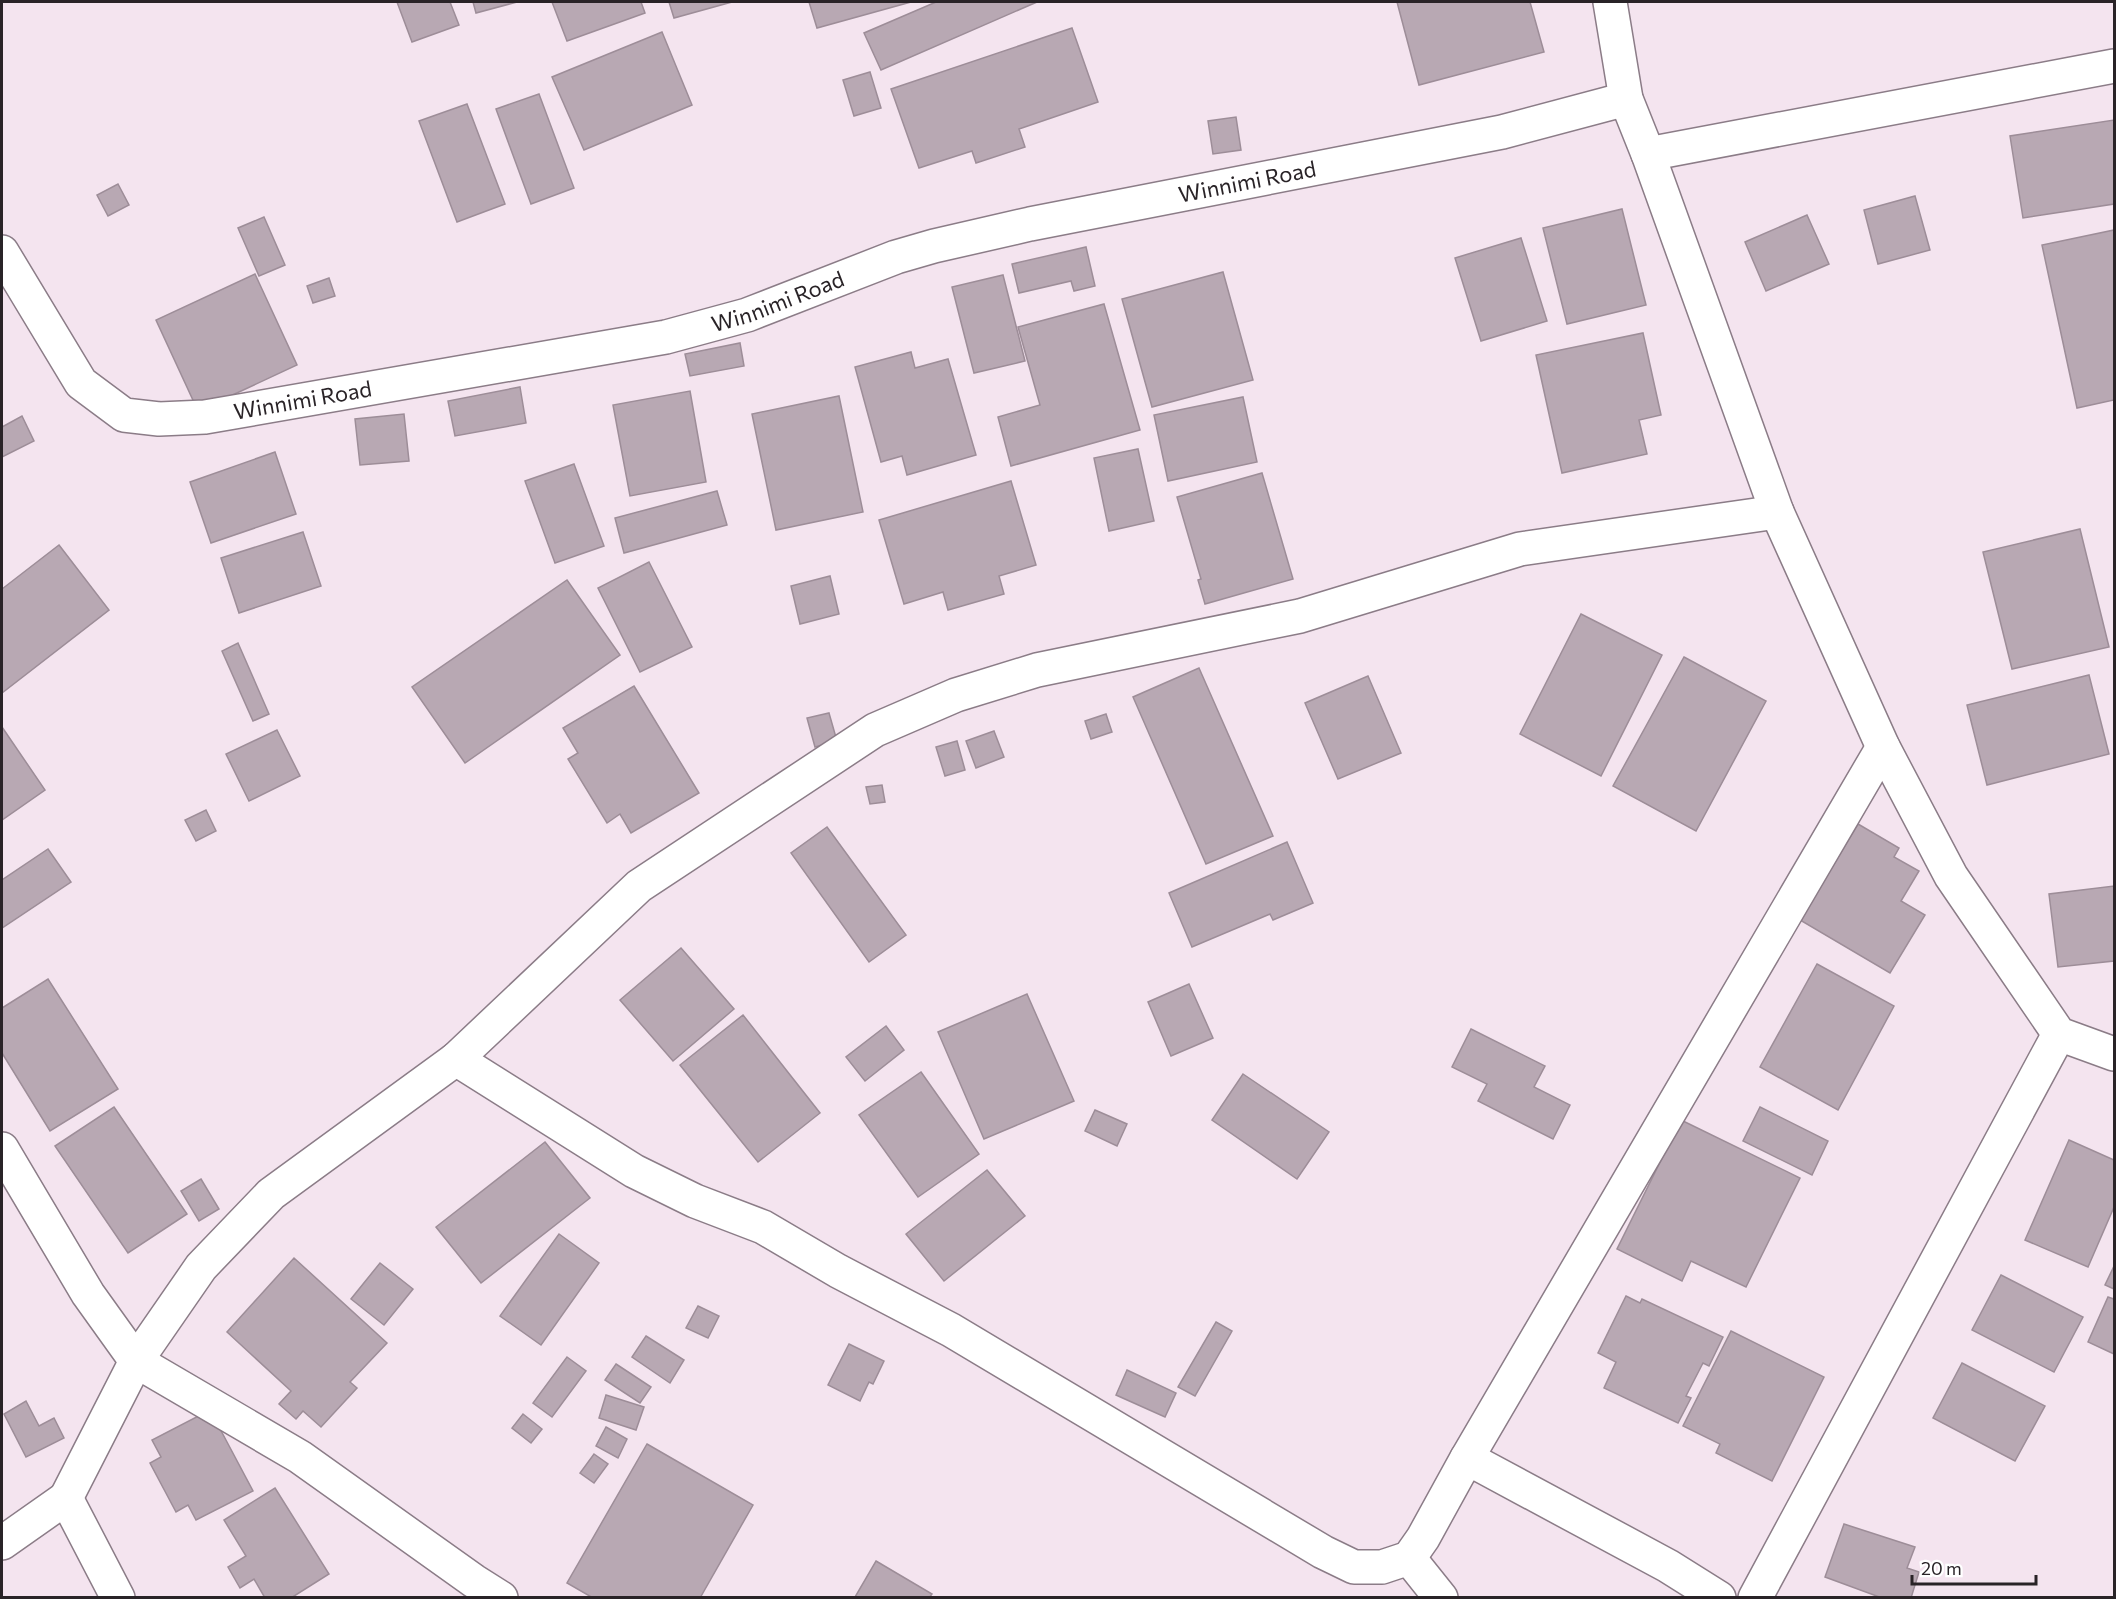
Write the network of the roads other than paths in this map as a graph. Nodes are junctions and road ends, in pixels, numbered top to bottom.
1 (1610, 2) edge
2 (2115, 66) edge
3 (1626, 99) junction
4 (1648, 154) junction
5 (2, 252) edge
6 (1777, 512) junction
7 (1883, 747) junction
8 (2059, 1034) junction
9 (2115, 1054) edge
10 (456, 1059) junction
11 (2, 1149) edge
12 (136, 1360) junction
13 (1467, 1458) junction
14 (66, 1498) junction
15 (2, 1544) edge
16 (1409, 1558) junction
17 (118, 1598) edge
18 (501, 1598) edge
19 (1442, 1598) edge
20 (1719, 1598) edge
21 (1755, 1598) edge

1 - 3 street
2 - 4 street
3 - 4 street
3 - 5 street, Winnimi Road
4 - 6 street
6 - 7 street
6 - 10 street
7 - 8 street
7 - 13 street
8 - 9 street
8 - 21 street
10 - 12 street
10 - 16 street
11 - 12 street
12 - 14 street
12 - 18 street
13 - 16 street
13 - 20 street
14 - 15 street
14 - 17 street
16 - 19 street

